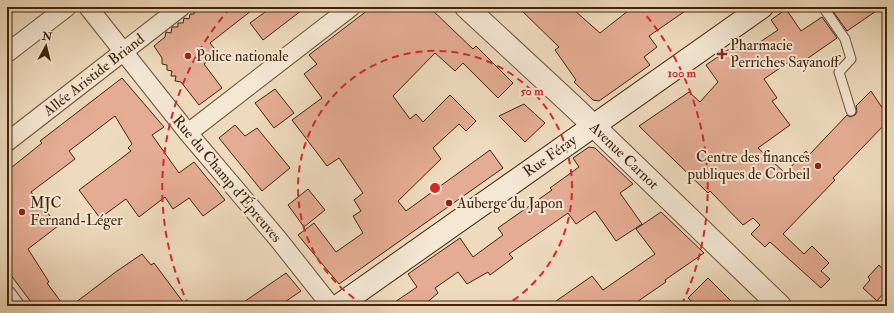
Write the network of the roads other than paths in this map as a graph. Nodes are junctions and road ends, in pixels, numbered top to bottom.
1 (67, 7) edge
2 (88, 7) edge
3 (181, 7) edge
4 (351, 7) edge
5 (466, 7) edge
6 (762, 7) edge
7 (823, 7) edge
8 (7, 53) edge
9 (123, 53) junction
10 (852, 111) dead end
11 (593, 126) junction
12 (188, 132) junction
13 (7, 142) edge
14 (7, 295) edge
15 (15, 306) edge
16 (331, 306) edge
17 (338, 306) edge
18 (780, 306) edge

1 - 8 street
2 - 9 street, Rue du Champ d'Épreuves
3 - 9 street, Allée Aristide Briand
4 - 12 street
5 - 11 main road, Avenue Carnot
6 - 11 main road, Rue Féray
7 - 10 lane
9 - 12 street, Rue du Champ d'Épreuves
9 - 13 street, Allée Aristide Briand
11 - 17 main road, Rue Féray
11 - 18 main road, Avenue Carnot
12 - 16 street, Rue du Champ d'Épreuves
14 - 15 street

